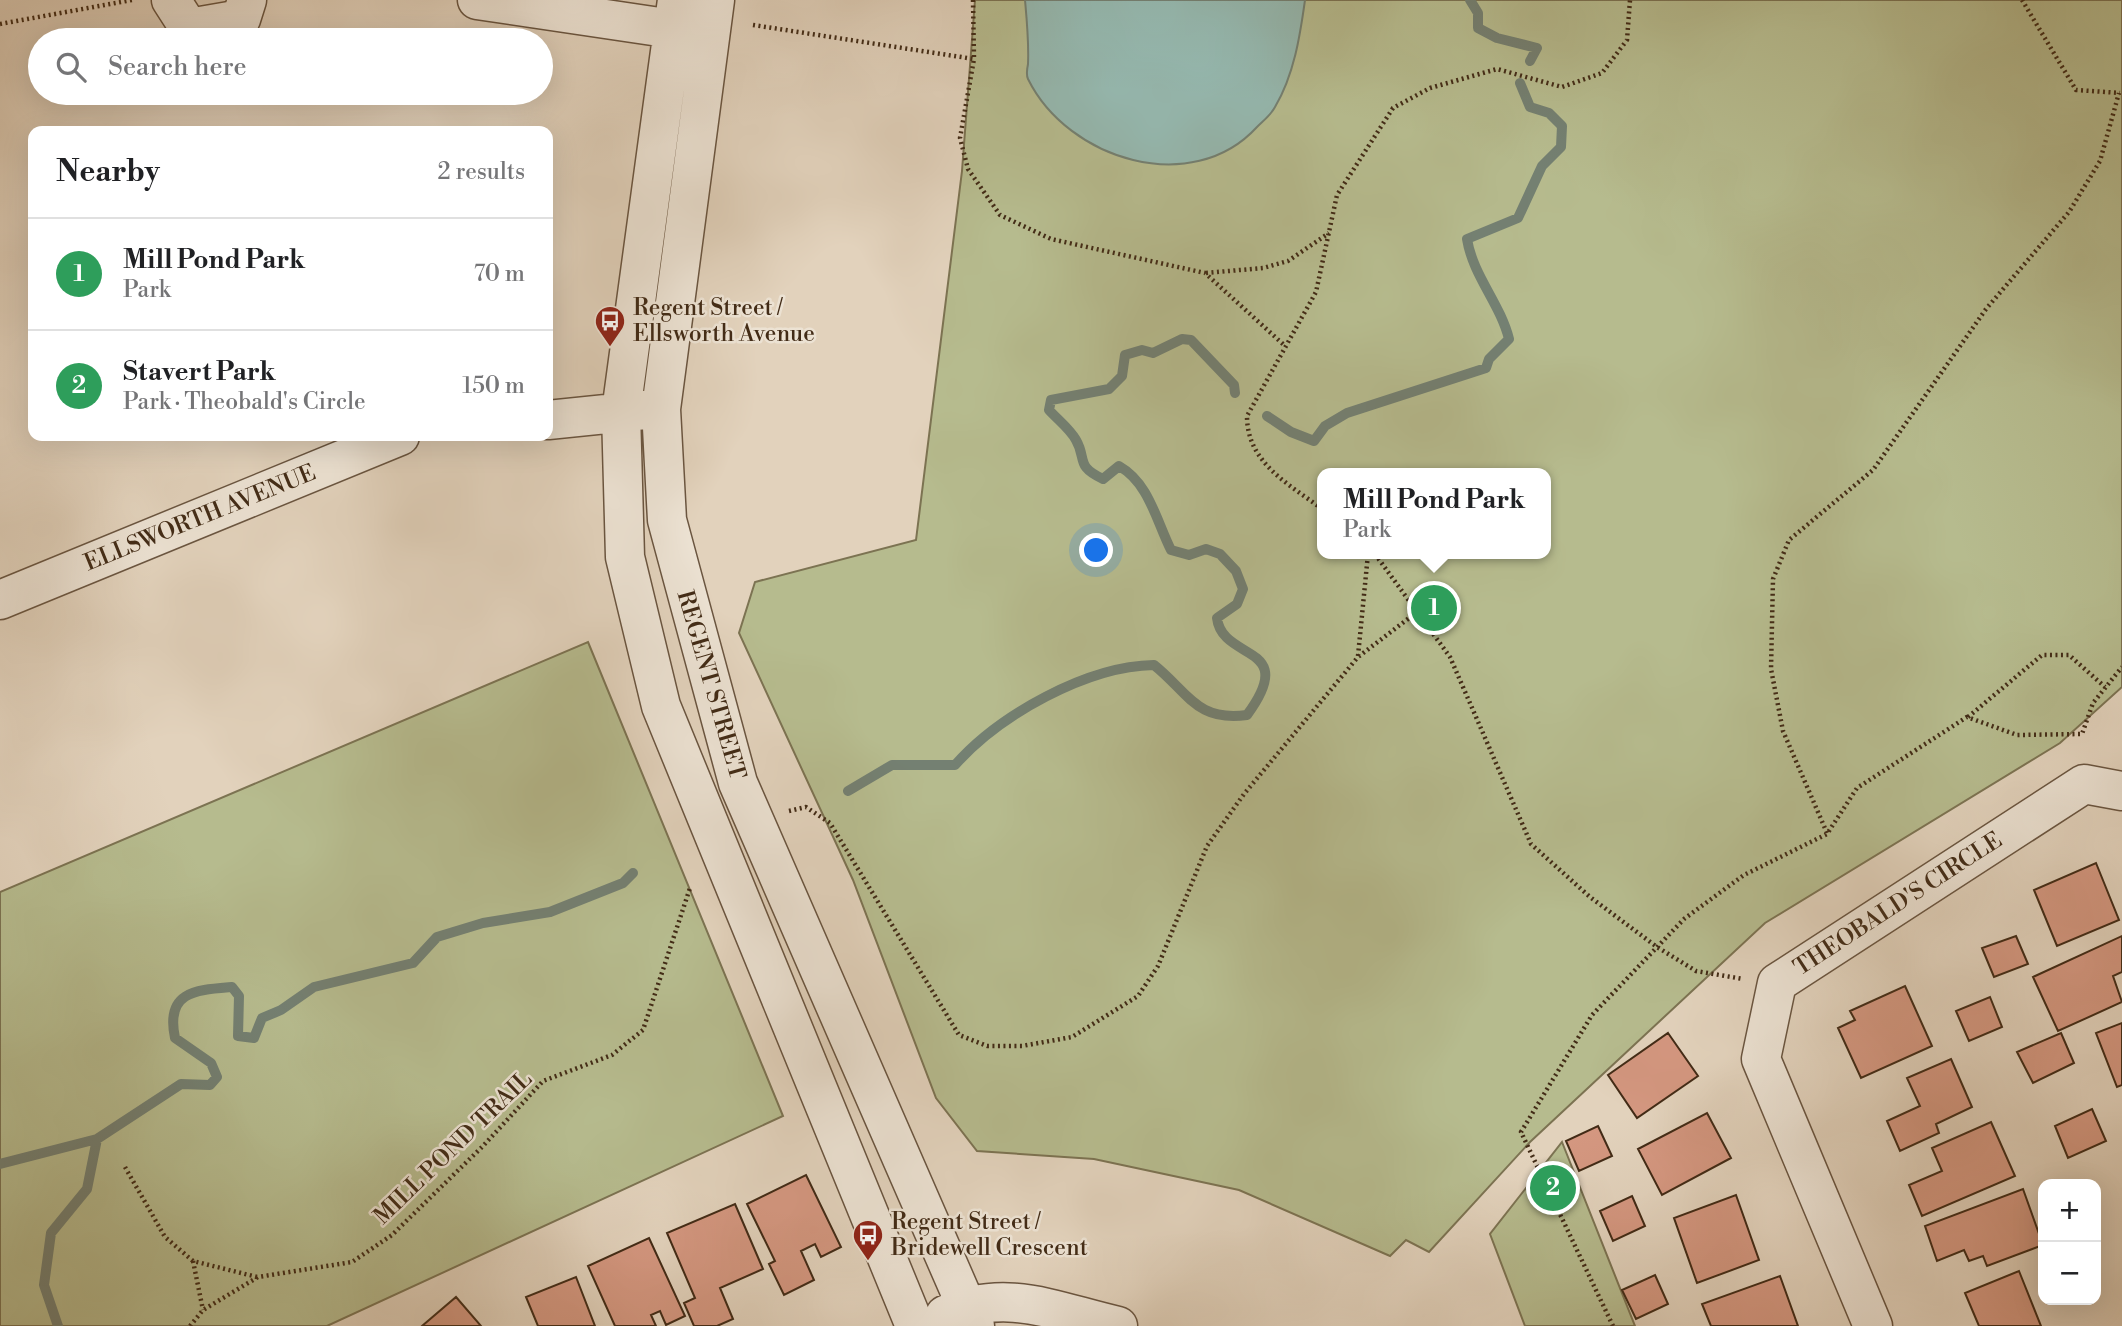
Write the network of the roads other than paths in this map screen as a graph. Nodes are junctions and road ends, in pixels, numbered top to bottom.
1 (171, 0) edge
2 (247, 0) edge
3 (477, 0) edge
4 (715, 0) edge
5 (675, 15) edge
6 (710, 39) junction
7 (661, 409) junction
8 (621, 412) junction
9 (553, 419) edge
10 (388, 441) edge
11 (0, 600) edge
12 (2122, 791) edge
13 (971, 1316) edge
14 (915, 1326) edge
15 (921, 1326) edge
16 (1118, 1326) edge
17 (1873, 1326) edge

1 - 2 street
3 - 5 street
4 - 6 street, REGENT STREET
5 - 6 street
5 - 8 street, REGENT STREET
6 - 7 street, REGENT STREET
7 - 8 street
7 - 13 street, REGENT STREET
8 - 9 street
8 - 14 street, REGENT STREET
10 - 11 street, ELLSWORTH AVENUE
12 - 17 street, THEOBALD'S CIRCLE
13 - 15 street
13 - 16 street

